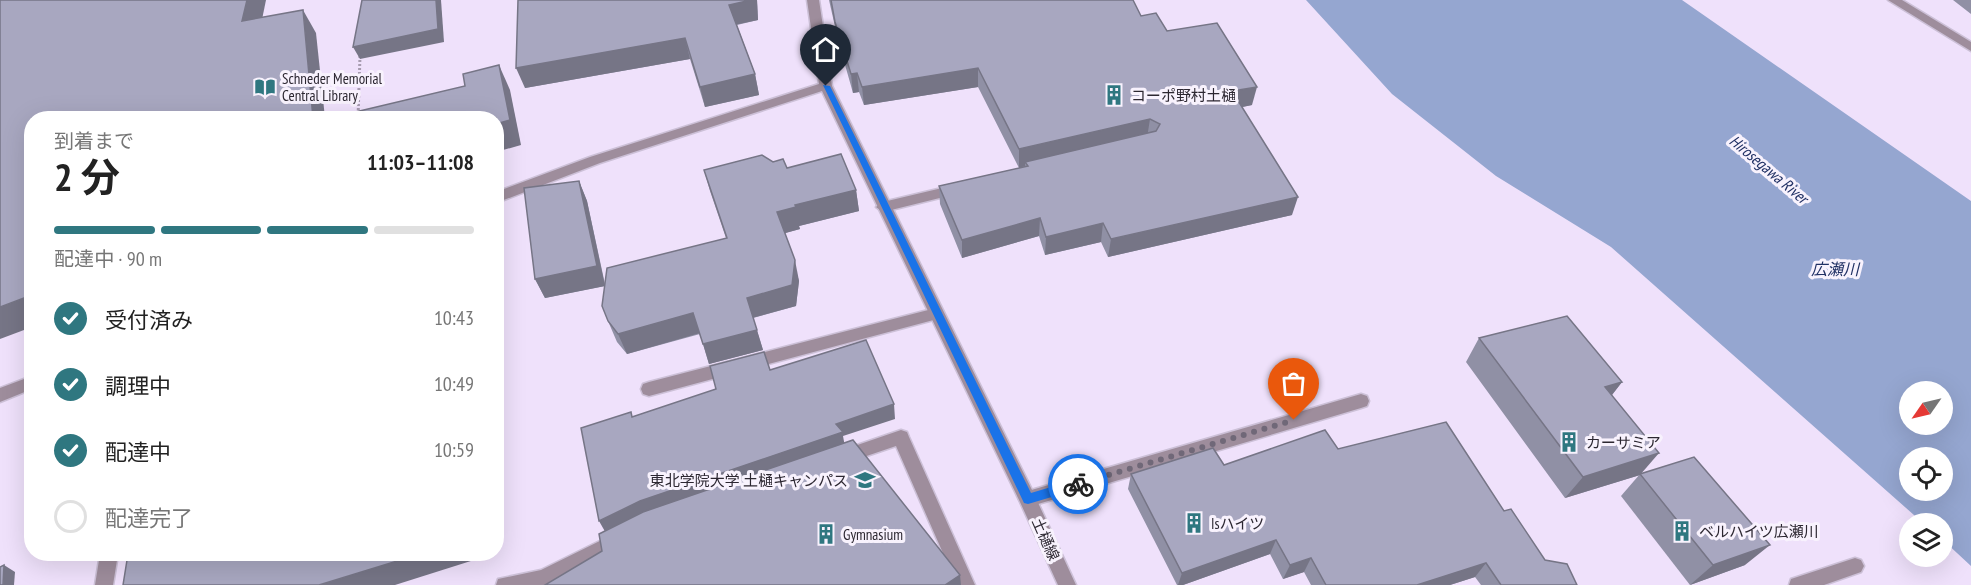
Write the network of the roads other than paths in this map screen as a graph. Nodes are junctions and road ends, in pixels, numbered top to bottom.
1 (813, 0) edge
2 (1894, 0) edge
3 (1971, 47) edge
4 (826, 86) junction
5 (975, 185) edge
6 (504, 195) edge
7 (883, 207) junction
8 (936, 314) junction
9 (24, 385) edge
10 (649, 389) dead end
11 (0, 395) edge
12 (1361, 401) dead end
13 (824, 464) edge
14 (1028, 499) junction
15 (636, 531) edge
16 (108, 561) edge
17 (1855, 566) dead end
18 (544, 581) edge
19 (104, 585) edge
20 (505, 585) edge
21 (966, 585) edge
22 (1067, 585) edge
23 (1798, 585) edge

1 - 4 street, 土樋線
2 - 3 street
4 - 6 street
4 - 7 street, 土樋線
5 - 7 street
7 - 8 street, 土樋線
8 - 10 street
8 - 14 street, 土樋線
9 - 11 street
12 - 14 street
13 - 21 street
14 - 22 street, 土樋線
15 - 18 street
16 - 19 street
17 - 23 street
18 - 20 street

